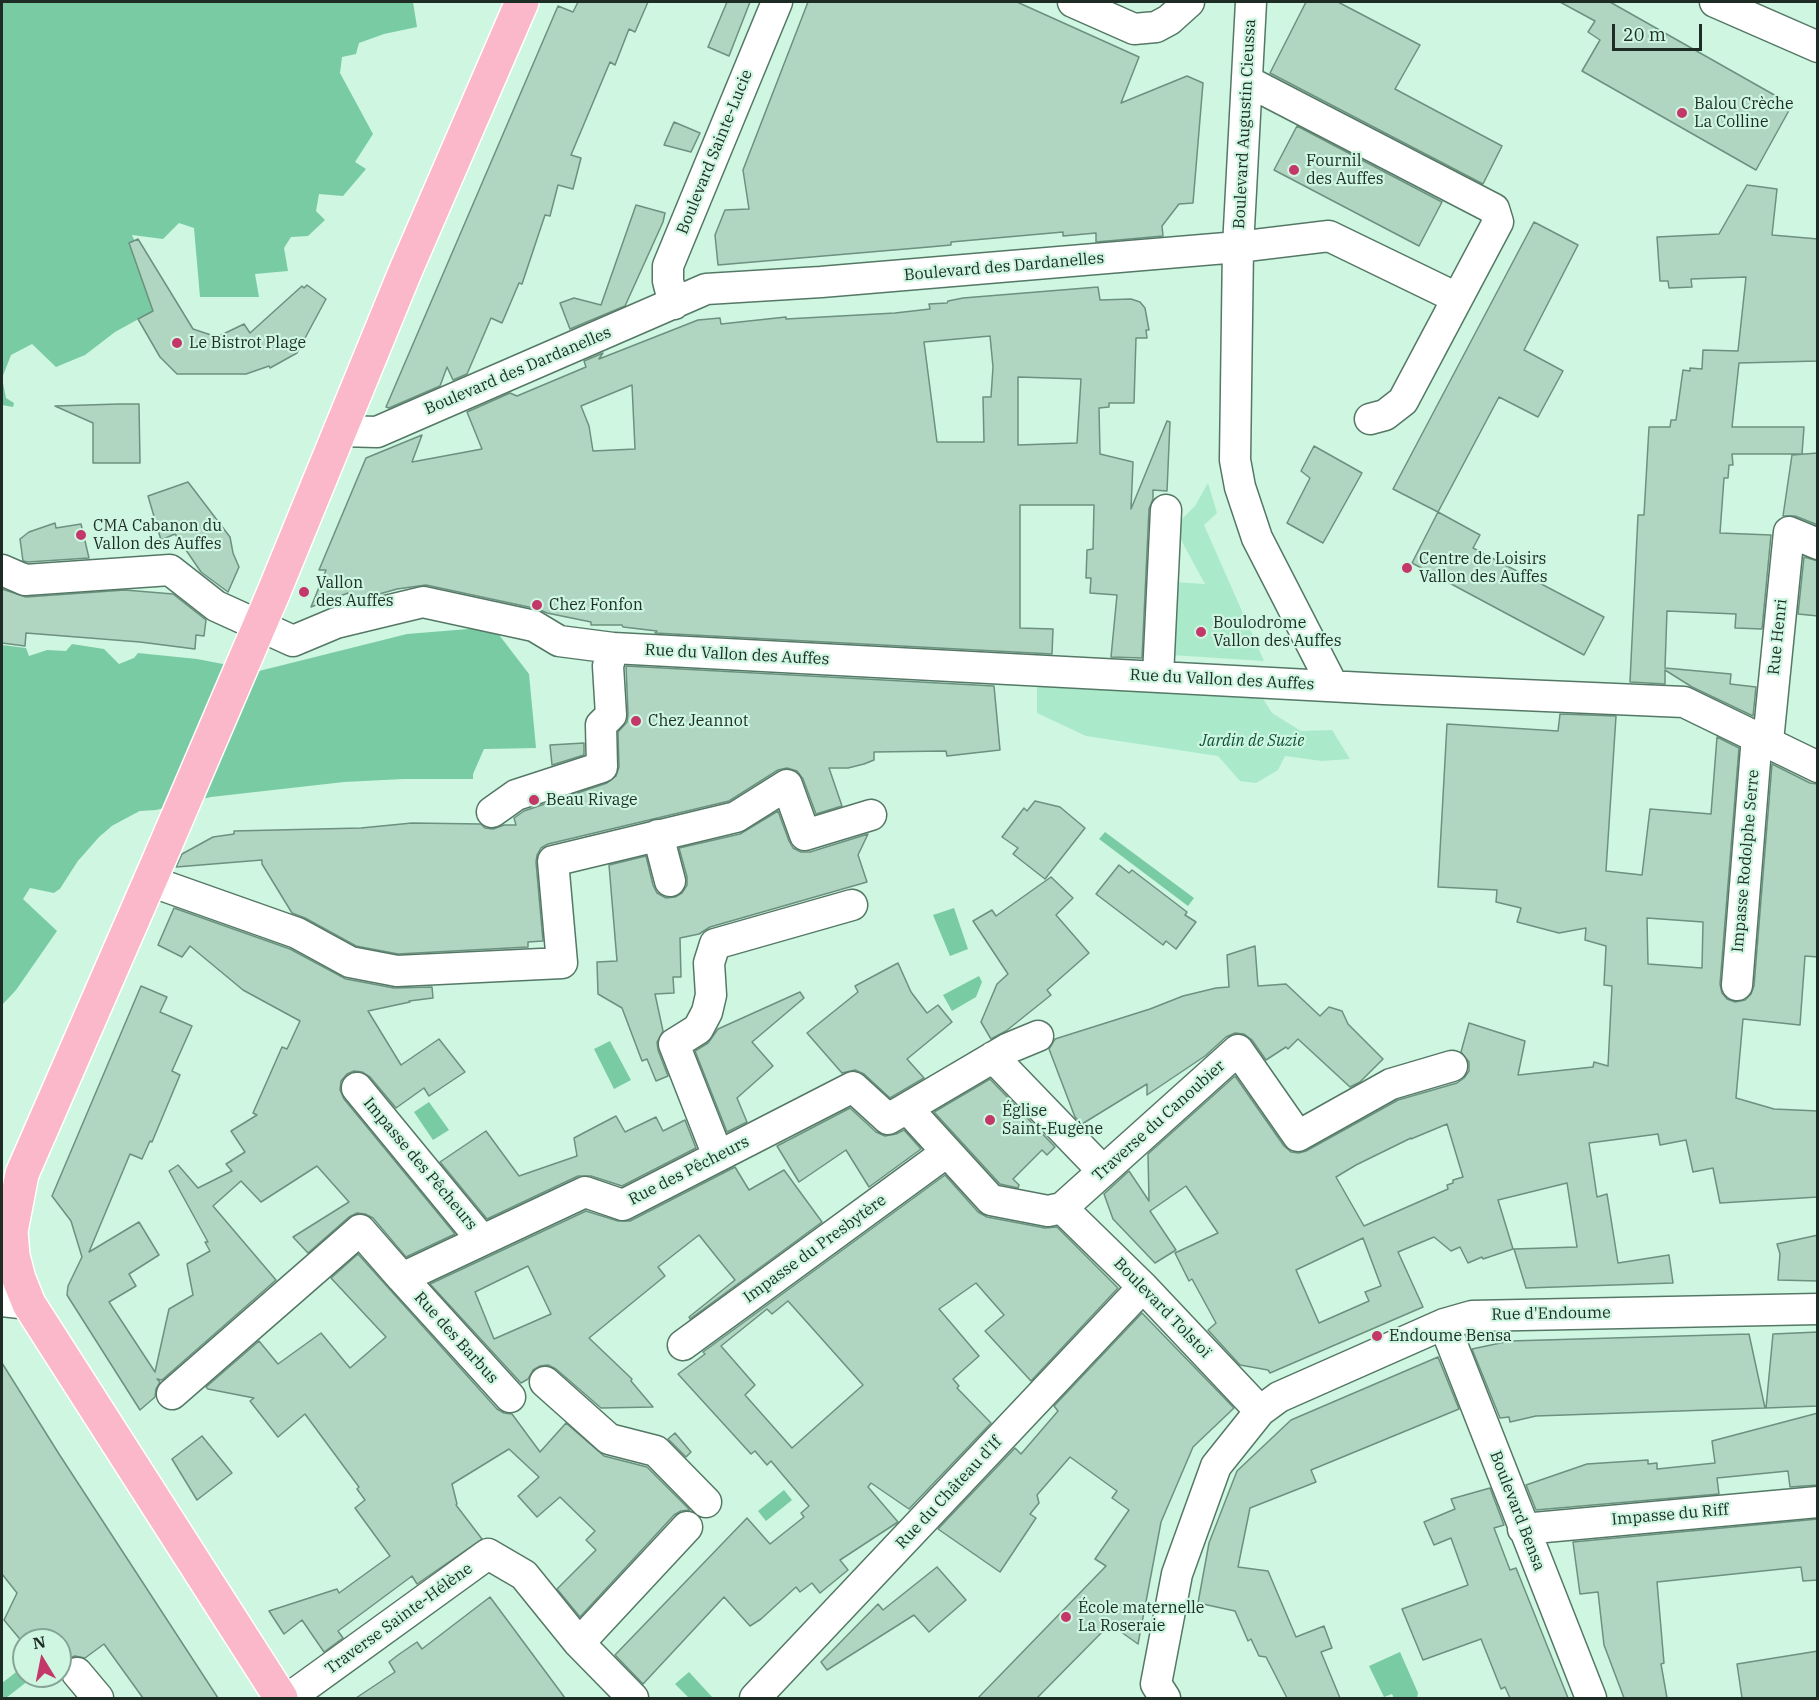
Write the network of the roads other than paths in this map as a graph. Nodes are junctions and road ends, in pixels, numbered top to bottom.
1 (522, 2) edge
2 (777, 2) edge
3 (1073, 2) edge
4 (1189, 2) edge
5 (1251, 2) edge
6 (1715, 2) edge
7 (1818, 48) edge
8 (1247, 81) junction
9 (1238, 247) junction
10 (1457, 298) junction
11 (674, 304) junction
12 (1370, 419) dead end
13 (340, 431) junction
14 (1166, 510) dead end
15 (1818, 544) edge
16 (2, 570) edge
17 (613, 648) junction
18 (1158, 676) junction
19 (1333, 686) junction
20 (1762, 739) junction
21 (1818, 767) edge
22 (492, 812) dead end
23 (872, 815) dead end
24 (658, 835) junction
25 (156, 867) junction
26 (670, 881) dead end
27 (852, 905) dead end
28 (1737, 985) dead end
29 (1038, 1036) dead end
30 (993, 1057) junction
31 (1452, 1066) dead end
32 (357, 1088) dead end
33 (906, 1108) junction
34 (947, 1152) junction
35 (718, 1156) junction
36 (1102, 1170) junction
37 (1062, 1208) junction
38 (8, 1209) edge
39 (482, 1240) junction
40 (402, 1278) junction
41 (1143, 1287) junction
42 (15, 1302) edge
43 (1818, 1309) edge
44 (1444, 1324) junction
45 (683, 1345) dead end
46 (545, 1382) dead end
47 (172, 1395) dead end
48 (510, 1397) dead end
49 (1260, 1411) junction
50 (706, 1502) dead end
51 (1818, 1502) edge
52 (687, 1527) dead end
53 (1523, 1529) junction
54 (579, 1643) junction
55 (77, 1673) dead end
56 (1155, 1694) edge
57 (98, 1698) edge
58 (281, 1698) edge
59 (289, 1698) edge
60 (633, 1698) edge
61 (755, 1698) edge
62 (1591, 1698) edge

1 - 13 main road
2 - 11 street, Boulevard Sainte-Lucie
3 - 4 street
5 - 8 street, Boulevard Augustin Cieussa
6 - 7 street
8 - 9 street, Boulevard Augustin Cieussa
8 - 10 street
9 - 10 street, Boulevard des Dardanelles
9 - 11 street, Boulevard des Dardanelles
9 - 19 street
10 - 12 street
11 - 13 street, Boulevard des Dardanelles
13 - 25 main road, bridge
14 - 18 street
15 - 20 street, Rue Henri
16 - 17 street, Rue du Vallon des Auffes
17 - 18 street, Rue du Vallon des Auffes
17 - 22 street
18 - 19 street, Rue du Vallon des Auffes
19 - 20 street, Rue du Vallon des Auffes
20 - 21 street, Rue du Vallon des Auffes
20 - 28 street, Impasse Rodolphe Serre
23 - 24 street
24 - 25 street
24 - 26 street
25 - 38 main road
27 - 35 street
29 - 30 street
30 - 33 street
30 - 36 street
31 - 36 street, Traverse du Canoubier
32 - 39 street, Impasse des Pêcheurs
33 - 34 street
33 - 35 street, Rue des Pêcheurs
34 - 37 street
34 - 45 street, Impasse du Presbytère
35 - 39 street, Rue des Pêcheurs
36 - 37 street, Traverse du Canoubier
37 - 41 street, Boulevard Tolstoï
38 - 42 main road
39 - 40 street, Rue des Pêcheurs
40 - 47 street
40 - 48 street, Rue des Barbus
41 - 49 street, Boulevard Tolstoï
41 - 61 street, Rue du Château d'If
42 - 58 main road
43 - 44 street, Rue d'Endoume
44 - 49 street, Rue d'Endoume
44 - 53 street, Boulevard Bensa
46 - 50 street
49 - 56 street, Rue d'Endoume
51 - 53 street, Impasse du Riff
52 - 54 street
53 - 62 street, Boulevard Bensa
54 - 59 street, Traverse Sainte-Hélène
54 - 60 street, Traverse Sainte-Hélène
55 - 57 street

